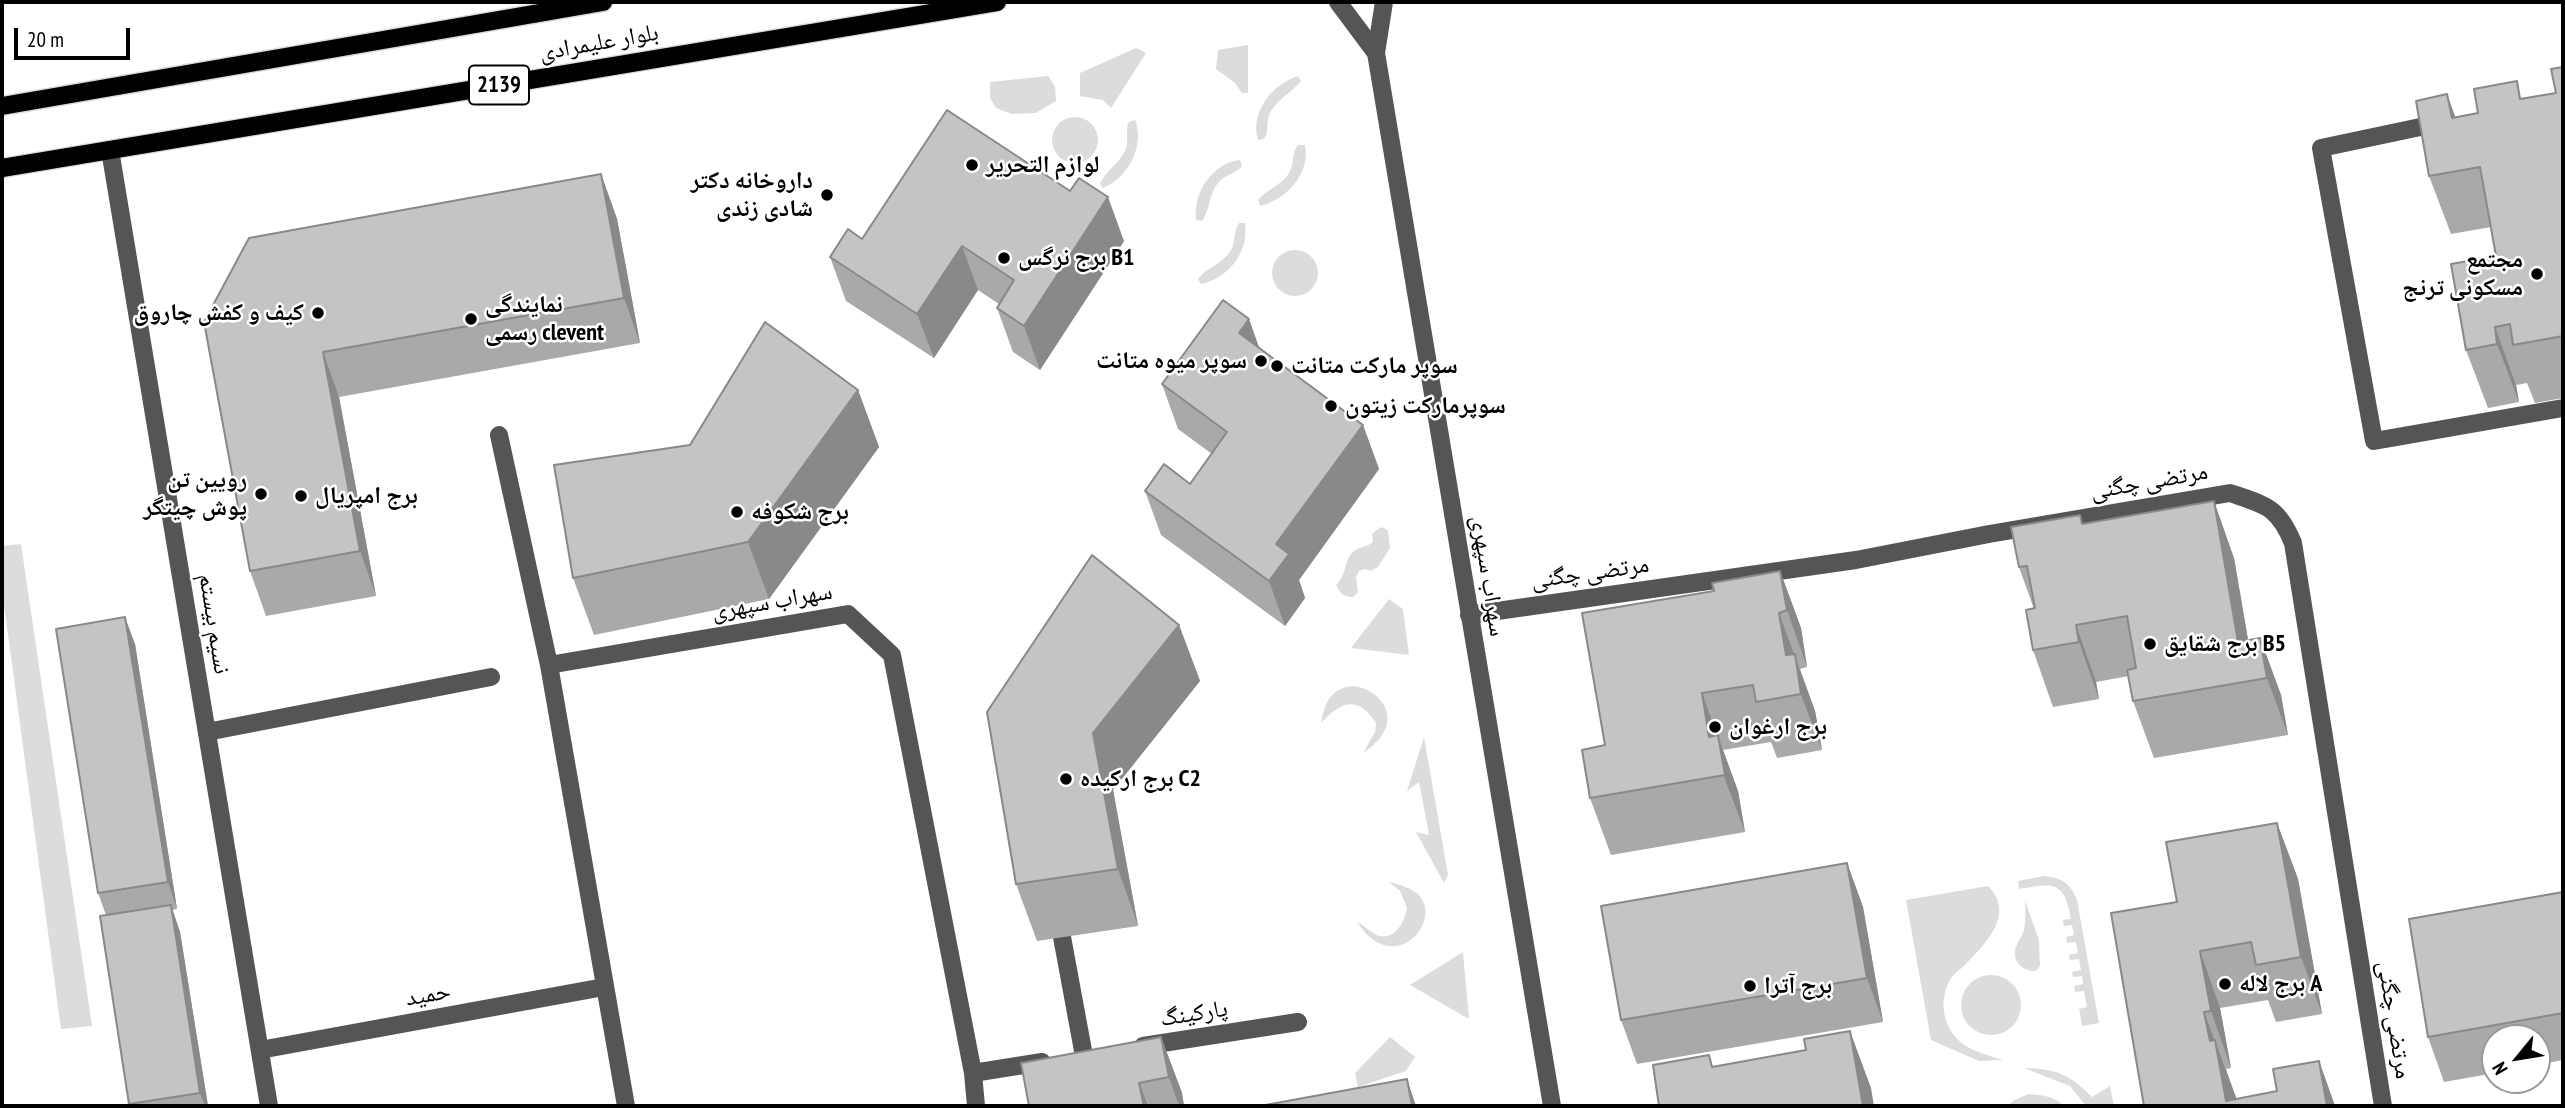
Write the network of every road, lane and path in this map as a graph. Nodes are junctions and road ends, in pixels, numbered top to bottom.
1 (603, 2) edge
2 (997, 2) edge
3 (1338, 2) edge
4 (1384, 2) edge
5 (1376, 53) junction
6 (2, 106) edge
7 (2455, 120) edge
8 (110, 150) junction
9 (2, 168) edge
10 (2563, 408) edge
11 (499, 435) dead end
12 (1469, 615) junction
13 (549, 665) junction
14 (491, 677) dead end
15 (207, 732) junction
16 (1062, 937) dead end
17 (604, 987) junction
18 (1298, 1022) dead end
19 (1124, 1049) edge
20 (260, 1050) junction
21 (973, 1073) junction
22 (269, 1106) edge
23 (626, 1106) edge
24 (976, 1106) edge
25 (1552, 1106) edge
26 (2383, 1106) edge

1 - 6 main road, بلوار علیمرادی
2 - 8 main road, بلوار علیمرادی / 2139
3 - 5 street, سهراب سپهری
4 - 5 street, سهراب سپهری
5 - 12 street, سهراب سپهری
7 - 10 street
8 - 9 main road, بلوار علیمرادی / 2139
8 - 15 street, نسیم بیستم
11 - 13 street
12 - 25 street, سهراب سپهری
12 - 26 street, مرتضی چگنی
13 - 17 street
13 - 21 street, سهراب سپهری
14 - 15 street
15 - 20 street, نسیم بیستم
16 - 21 street
17 - 20 street, حمید
17 - 23 street
18 - 19 street, پارکینگ
20 - 22 street, نسیم بیستم
21 - 24 street, سهراب سپهری

